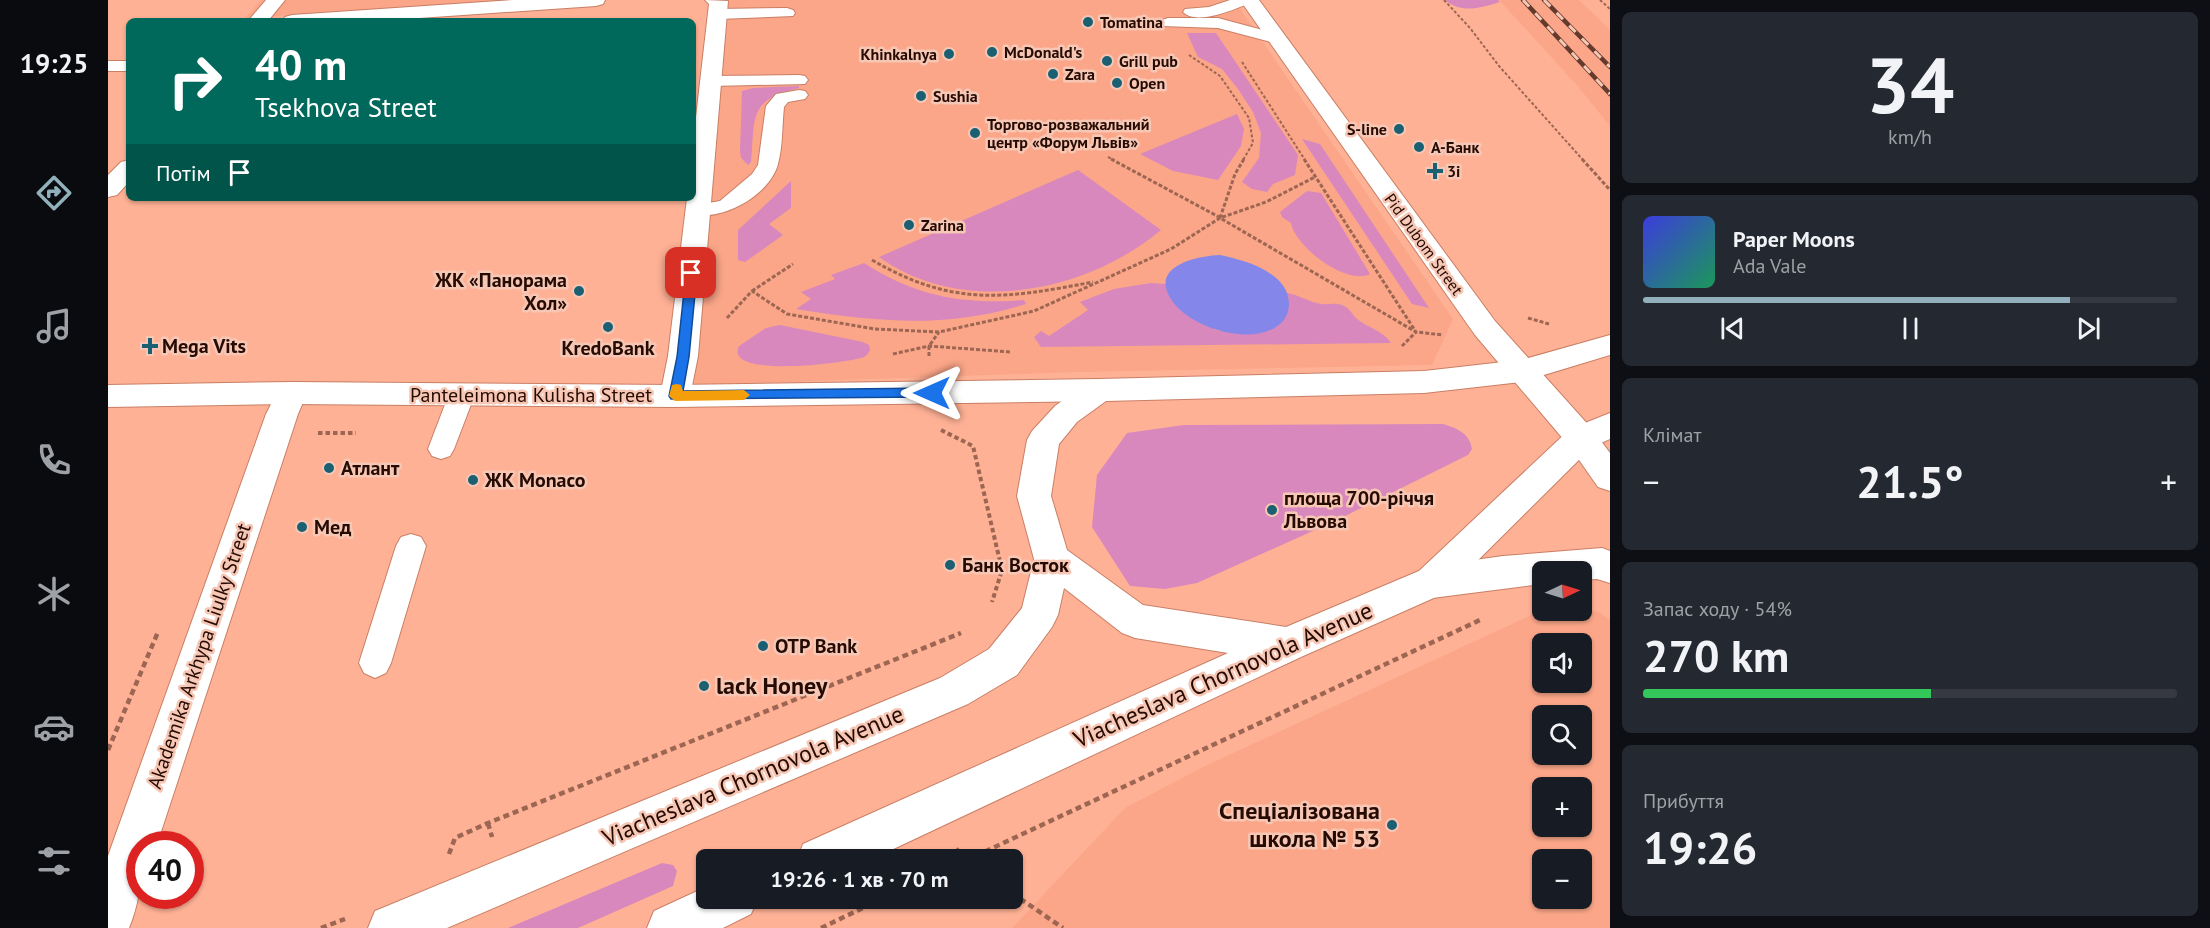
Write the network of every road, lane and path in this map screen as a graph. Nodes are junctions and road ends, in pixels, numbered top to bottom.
1 (276, 0) edge
2 (595, 0) edge
3 (1247, 0) edge
4 (1444, 0) edge
5 (1600, 0) edge
6 (717, 5) edge
7 (1610, 9) edge
8 (787, 13) dead end
9 (261, 18) edge
10 (335, 18) edge
11 (1218, 23) junction
12 (1275, 38) junction
13 (1189, 55) dead end
14 (108, 66) edge
15 (126, 66) edge
16 (711, 81) junction
17 (1108, 157) dead end
18 (126, 169) edge
19 (1315, 177) junction
20 (108, 190) edge
21 (1610, 190) edge
22 (698, 210) junction
23 (1220, 218) junction
24 (872, 260) dead end
25 (793, 264) dead end
26 (1100, 281) junction
27 (752, 291) junction
28 (720, 326) dead end
29 (939, 332) junction
30 (1416, 332) junction
31 (1446, 335) dead end
32 (1610, 345) edge
33 (1399, 350) dead end
34 (929, 356) dead end
35 (1521, 371) junction
36 (1099, 390) junction
37 (292, 393) junction
38 (462, 394) junction
39 (108, 396) edge
40 (675, 396) junction
41 (936, 428) dead end
42 (1595, 431) edge
43 (441, 449) dead end
44 (1610, 478) edge
45 (411, 546) dead end
46 (1052, 559) junction
47 (1610, 567) edge
48 (1432, 582) junction
49 (989, 613) dead end
50 (1491, 615) dead end
51 (966, 631) dead end
52 (1287, 645) junction
53 (375, 663) dead end
54 (843, 849) edge
55 (989, 849) edge
56 (447, 857) dead end
57 (1023, 900) edge
58 (712, 909) edge
59 (861, 909) edge
60 (352, 916) dead end
61 (108, 921) edge
62 (321, 928) edge
63 (392, 928) edge
64 (671, 928) edge
65 (821, 928) edge
66 (1064, 928) edge

1 - 9 street
2 - 10 street
3 - 11 lane
3 - 12 street, Pid Dubom Street
4 - 21 path
5 - 7 path
6 - 8 lane
6 - 16 street
11 - 12 lane
11 - 19 path
12 - 35 street, Pid Dubom Street
13 - 23 path
14 - 15 lane
16 - 22 street
16 - 22 lane
17 - 23 path
18 - 20 street
19 - 23 path
19 - 30 path
22 - 40 street
23 - 26 path
23 - 30 path
24 - 26 path
25 - 27 path
26 - 29 path
27 - 28 path
27 - 29 path
29 - 34 path
30 - 31 path
30 - 33 path
32 - 35 street
35 - 36 street
35 - 42 street, Pid Dubom Street
36 - 40 street, Panteleimona Kulisha Street
36 - 46 street
37 - 38 street, Panteleimona Kulisha Street
37 - 39 street, Panteleimona Kulisha Street
37 - 61 street, Akademika Arkhypa Liulky Street
38 - 40 street, Panteleimona Kulisha Street
38 - 43 lane
41 - 49 path
42 - 44 street, Pid Dubom Street
42 - 48 street, Viacheslava Chornovola Avenue
45 - 53 lane
46 - 52 street
46 - 63 street, Viacheslava Chornovola Avenue
47 - 48 street, Viacheslava Chornovola Avenue
48 - 52 street, Viacheslava Chornovola Avenue
50 - 55 path
51 - 56 path
52 - 54 street, Viacheslava Chornovola Avenue
57 - 66 path
58 - 64 street
59 - 65 path
60 - 62 path

